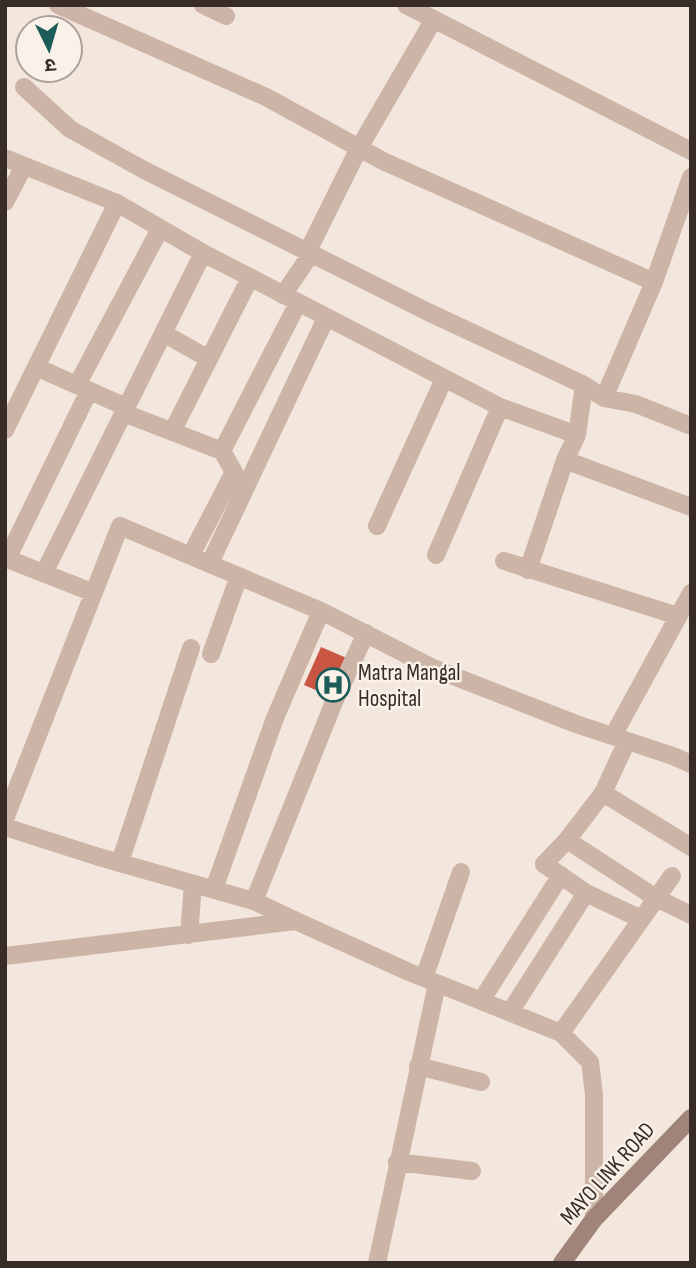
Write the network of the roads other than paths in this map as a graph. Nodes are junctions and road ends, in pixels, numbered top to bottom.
1 (58, 5) edge
2 (203, 5) edge
3 (406, 5) edge
4 (226, 16) dead end
5 (434, 19) junction
6 (24, 87) dead end
7 (359, 148) junction
8 (691, 150) edge
9 (5, 158) edge
10 (23, 166) junction
11 (691, 177) edge
12 (5, 202) edge
13 (117, 204) junction
14 (160, 229) junction
15 (203, 253) junction
16 (309, 253) junction
17 (250, 278) junction
18 (654, 282) junction
19 (290, 299) junction
20 (326, 318) junction
21 (163, 333) junction
22 (209, 359) junction
23 (36, 368) junction
24 (444, 379) junction
25 (584, 385) junction
26 (83, 388) junction
27 (604, 398) junction
28 (500, 407) junction
29 (125, 410) junction
30 (691, 426) edge
31 (5, 430) edge
32 (172, 432) junction
33 (577, 435) junction
34 (222, 451) junction
35 (565, 460) junction
36 (691, 507) edge
37 (377, 526) dead end
38 (191, 555) junction
39 (436, 555) dead end
40 (6, 559) edge
41 (504, 561) dead end
42 (210, 563) junction
43 (528, 570) junction
44 (44, 573) junction
45 (239, 576) junction
46 (94, 593) junction
47 (691, 593) edge
48 (321, 611) junction
49 (678, 616) junction
50 (366, 634) junction
51 (191, 648) dead end
52 (211, 654) dead end
53 (620, 738) junction
54 (691, 764) edge
55 (603, 793) junction
56 (5, 819) edge
57 (5, 827) edge
58 (567, 840) junction
59 (691, 847) edge
60 (120, 862) junction
61 (461, 872) dead end
62 (561, 874) junction
63 (671, 876) dead end
64 (193, 884) junction
65 (214, 889) junction
66 (586, 892) junction
67 (656, 898) junction
68 (254, 901) junction
69 (691, 915) edge
70 (641, 919) junction
71 (296, 921) junction
72 (189, 935) junction
73 (5, 956) edge
74 (430, 981) junction
75 (481, 1001) junction
76 (510, 1013) junction
77 (561, 1033) junction
78 (418, 1066) junction
79 (481, 1082) dead end
80 (691, 1118) edge
81 (397, 1162) junction
82 (472, 1171) dead end
83 (594, 1219) junction
84 (377, 1263) edge
85 (562, 1263) edge

1 - 7 street
2 - 4 street
3 - 5 street
5 - 7 street
5 - 8 street
6 - 16 street
7 - 16 street
7 - 18 street
9 - 10 street
10 - 12 street
10 - 13 street
11 - 18 street
13 - 14 street
13 - 23 street
14 - 15 street
14 - 26 street
15 - 17 street
15 - 21 street
16 - 19 street
16 - 25 street
17 - 19 street
17 - 22 street
18 - 27 street
19 - 20 street
19 - 34 street
20 - 24 street
20 - 42 street
21 - 22 street
21 - 29 street
22 - 32 street
23 - 26 street
23 - 31 street
24 - 28 street
24 - 37 street
25 - 27 street
25 - 33 street
26 - 29 street
26 - 40 street
27 - 30 street
28 - 33 street
28 - 39 street
29 - 32 street
29 - 44 street
32 - 34 street
33 - 35 street
34 - 38 street
35 - 36 street
35 - 43 street
38 - 42 street
38 - 46 street
40 - 44 street
41 - 43 street
42 - 45 street
43 - 49 street
44 - 46 street
45 - 48 street
45 - 52 street
46 - 56 street
47 - 49 street
48 - 50 street
48 - 65 street
49 - 53 street
50 - 53 street
50 - 68 street
51 - 60 street
53 - 54 street
53 - 55 street
55 - 58 street
55 - 59 street
57 - 60 street
58 - 62 street
58 - 67 street
60 - 64 street
61 - 74 street
62 - 66 street
62 - 75 street
63 - 67 street
64 - 65 street
64 - 72 street
65 - 68 street
66 - 70 street
66 - 76 street
67 - 69 street
67 - 70 street
68 - 71 street
70 - 77 street
71 - 72 street
71 - 74 street
72 - 73 street
74 - 75 street
74 - 78 street
75 - 76 street
76 - 77 street
77 - 83 street
78 - 79 street
78 - 81 street
80 - 83 street, MAYO LINK ROAD
81 - 82 street
81 - 84 street
83 - 85 street, MAYO LINK ROAD

